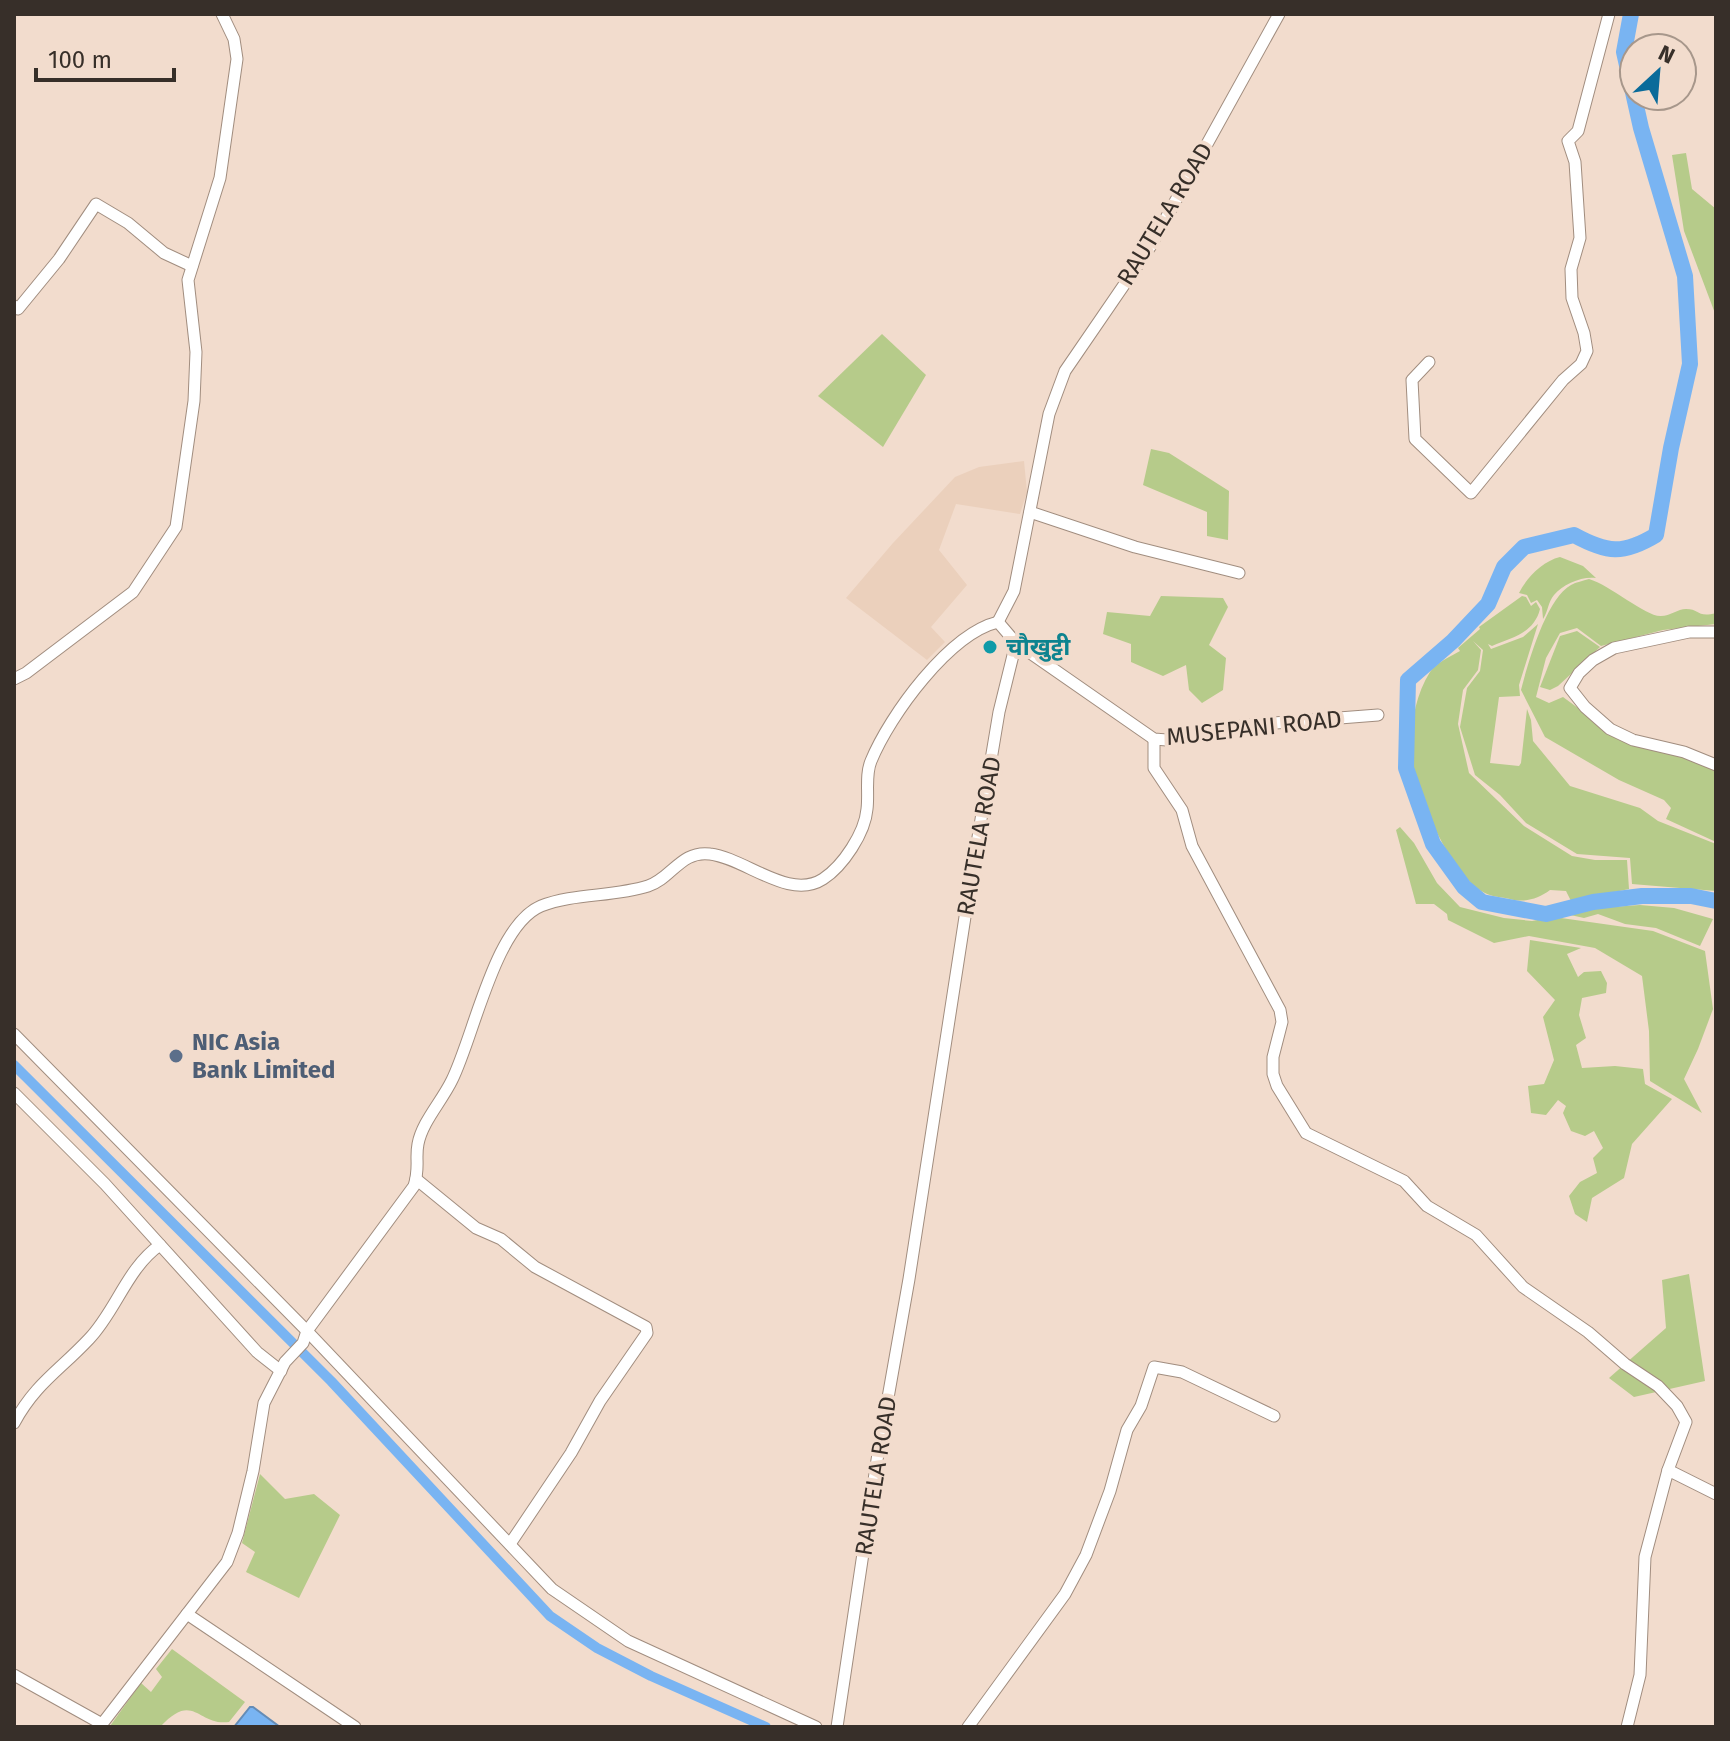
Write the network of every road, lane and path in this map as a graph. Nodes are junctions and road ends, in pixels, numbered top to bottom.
1 (222, 14) edge
2 (1279, 14) edge
3 (1609, 14) edge
4 (192, 266) junction
5 (14, 306) edge
6 (1429, 362) dead end
7 (1030, 512) junction
8 (1239, 573) dead end
9 (998, 622) junction
10 (1716, 632) edge
11 (1016, 643) junction
12 (14, 679) edge
13 (1378, 715) dead end
14 (1154, 739) junction
15 (1716, 765) edge
16 (14, 1034) edge
17 (14, 1093) edge
18 (416, 1179) junction
19 (160, 1245) junction
20 (305, 1337) junction
21 (283, 1366) junction
22 (1274, 1416) dead end
23 (14, 1423) edge
24 (1668, 1470) junction
25 (1716, 1494) edge
26 (510, 1544) junction
27 (187, 1614) junction
28 (14, 1675) edge
29 (103, 1726) edge
30 (355, 1727) edge
31 (816, 1727) edge
32 (837, 1727) edge
33 (968, 1727) edge
34 (1627, 1727) edge

1 - 4 street
2 - 7 street, RAUTELA ROAD
3 - 6 street
4 - 5 street
4 - 12 street
7 - 8 street
7 - 9 street, RAUTELA ROAD
9 - 11 street
9 - 18 street
10 - 15 street
11 - 14 street, MUSEPANI ROAD
11 - 32 street, RAUTELA ROAD
13 - 14 street, MUSEPANI ROAD
14 - 24 street
16 - 20 street
17 - 19 street
18 - 20 street
18 - 26 street
19 - 21 street
19 - 23 street
20 - 21 street
20 - 26 street
21 - 27 street
22 - 33 street
24 - 25 street
24 - 34 street
26 - 31 street
27 - 29 street
27 - 30 street
28 - 29 street

